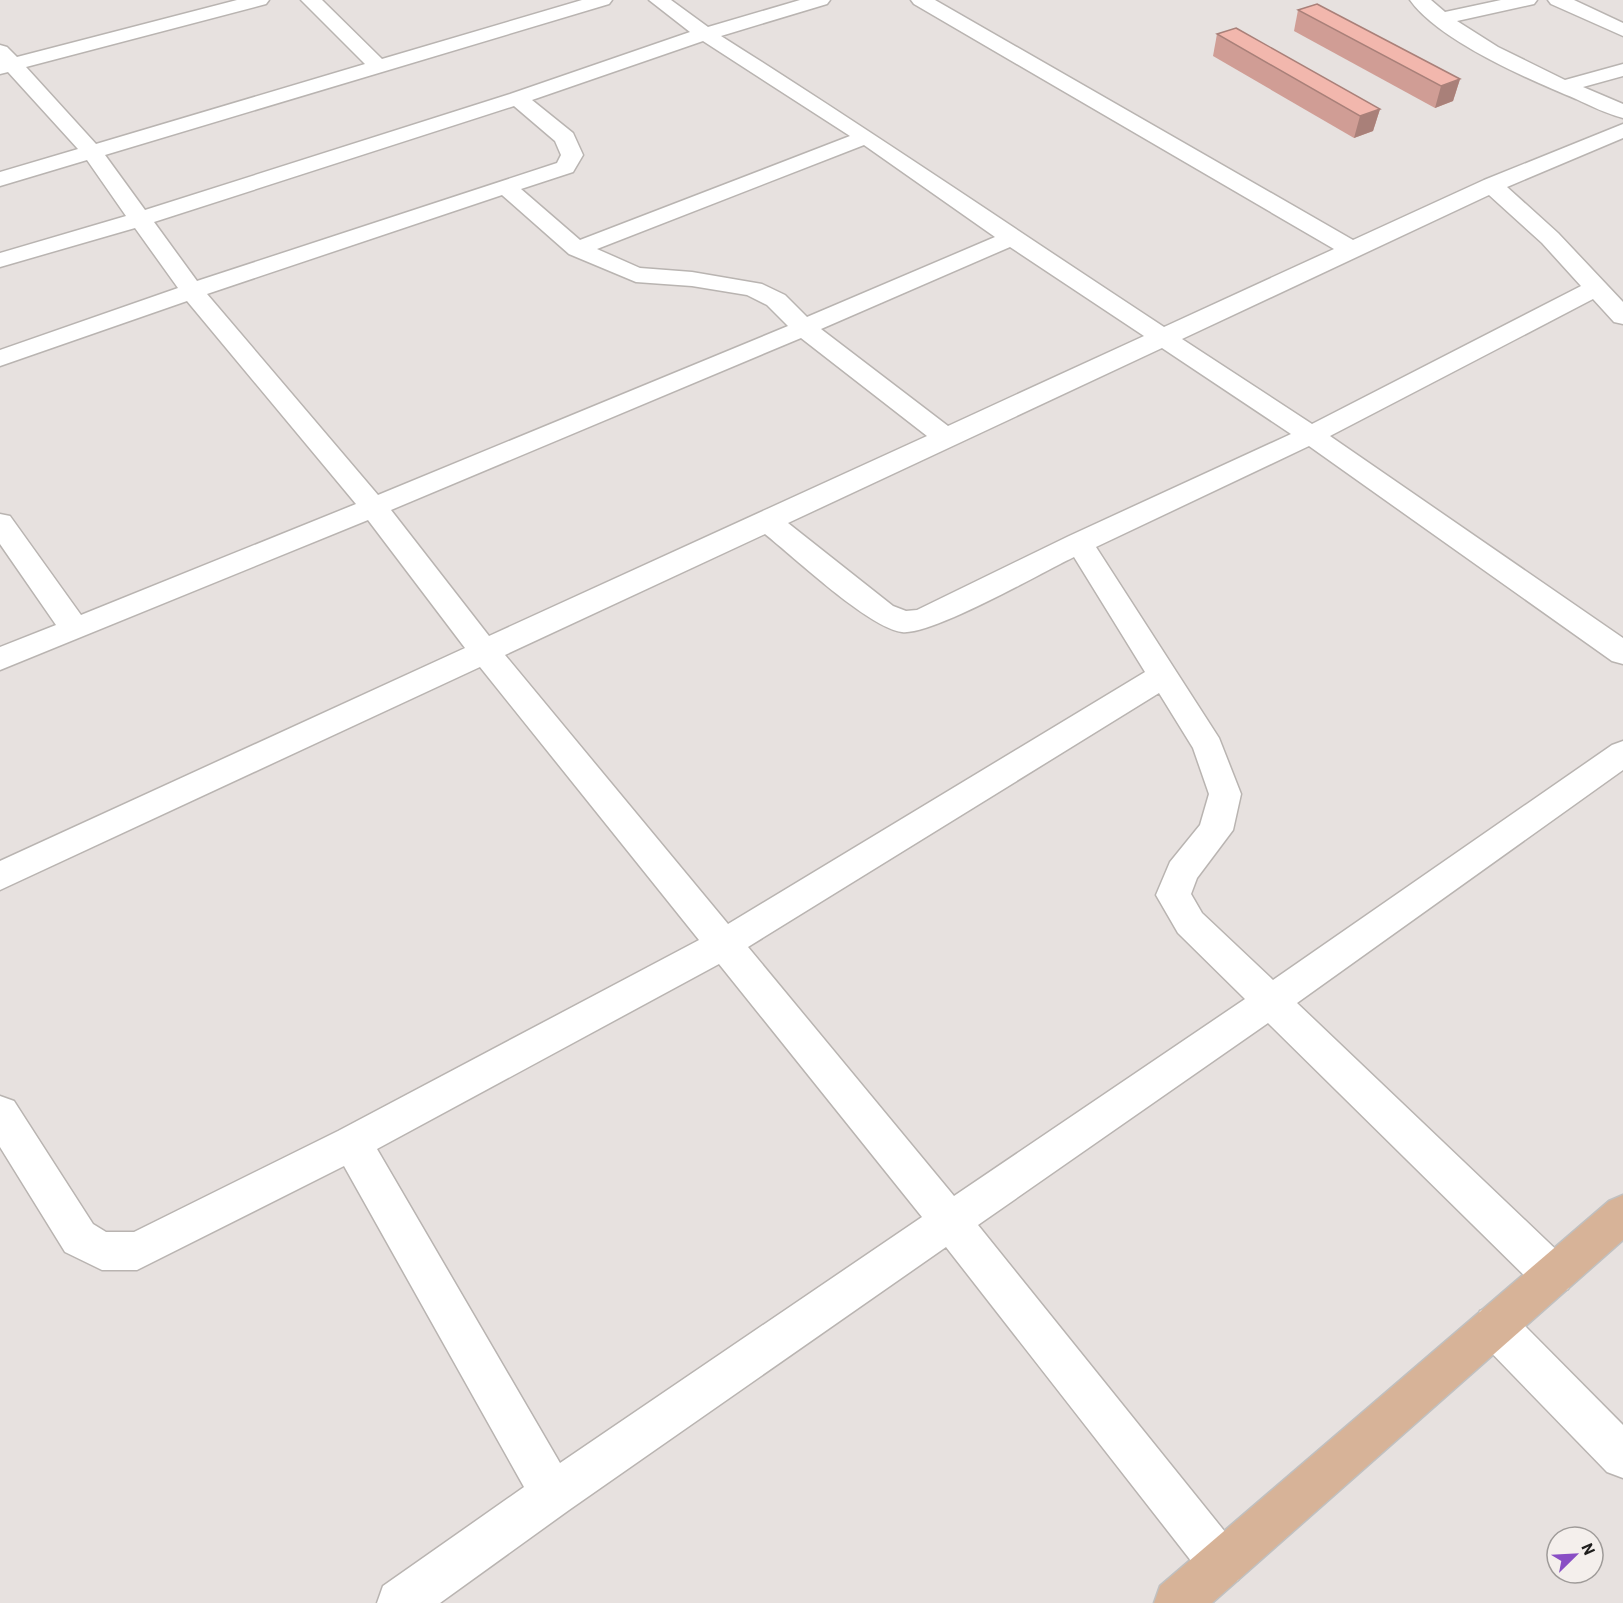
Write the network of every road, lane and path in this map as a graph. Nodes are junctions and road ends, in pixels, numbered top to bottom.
1 (259, 0) edge
2 (311, 0) edge
3 (602, 0) edge
4 (659, 0) edge
5 (820, 0) edge
6 (921, 0) edge
7 (1420, 0) edge
8 (1527, 0) edge
9 (1558, 0) edge
10 (1440, 19) junction
11 (1623, 30) edge
12 (705, 34) junction
13 (4, 62) edge
14 (379, 67) junction
15 (1623, 70) edge
16 (1564, 86) junction
17 (517, 98) junction
18 (1623, 112) edge
19 (1623, 130) edge
20 (866, 137) junction
21 (92, 152) junction
22 (0, 179) edge
23 (1492, 185) junction
24 (507, 188) junction
25 (139, 219) junction
26 (1012, 238) junction
27 (577, 249) junction
28 (1353, 250) junction
29 (0, 260) edge
30 (1596, 288) junction
31 (192, 291) junction
32 (1623, 317) edge
33 (805, 329) junction
34 (1163, 337) junction
35 (0, 358) edge
36 (1311, 435) junction
37 (947, 438) junction
38 (374, 508) junction
39 (767, 521) junction
40 (0, 523) edge
41 (1079, 543) junction
42 (75, 628) junction
43 (486, 652) junction
44 (1623, 652) edge
45 (0, 659) edge
46 (1163, 676) junction
47 (1623, 753) edge
48 (0, 876) edge
49 (724, 944) junction
50 (1271, 1001) junction
51 (1, 1117) edge
52 (352, 1143) junction
53 (1623, 1214) edge
54 (951, 1222) junction
55 (1553, 1275) junction
56 (1495, 1326) junction
57 (1623, 1456) edge
58 (553, 1494) junction
59 (1221, 1564) junction
60 (400, 1603) edge
61 (1177, 1603) edge

1 - 13 street
2 - 14 street
3 - 14 street
4 - 12 street
5 - 12 street
6 - 28 street
7 - 10 street
8 - 10 street
9 - 11 street
10 - 16 street
12 - 17 street
12 - 20 street
13 - 21 street
14 - 21 street
15 - 16 street
16 - 18 street
17 - 24 street
17 - 25 street
19 - 23 street
20 - 26 street
20 - 27 street
21 - 22 street
21 - 25 street
23 - 28 street
23 - 30 street
24 - 27 street
24 - 31 street
25 - 29 street
25 - 31 street
26 - 33 street
26 - 34 street
27 - 33 street
28 - 34 street
30 - 32 street
30 - 36 street
31 - 35 street
31 - 38 street
33 - 37 street
33 - 38 street
34 - 36 street
34 - 37 street
36 - 41 street
36 - 44 street
37 - 39 street
38 - 42 street
38 - 43 street
39 - 41 street
39 - 43 street
40 - 42 street
41 - 46 street
42 - 45 street
43 - 48 street
43 - 49 street
46 - 49 street
46 - 50 street
47 - 50 street
49 - 52 street
49 - 54 street
50 - 54 street
50 - 55 street
51 - 52 street
52 - 58 street
53 - 55 main road
54 - 58 street
54 - 59 street
55 - 56 main road
56 - 57 street
56 - 59 main road
58 - 60 street
59 - 61 main road

